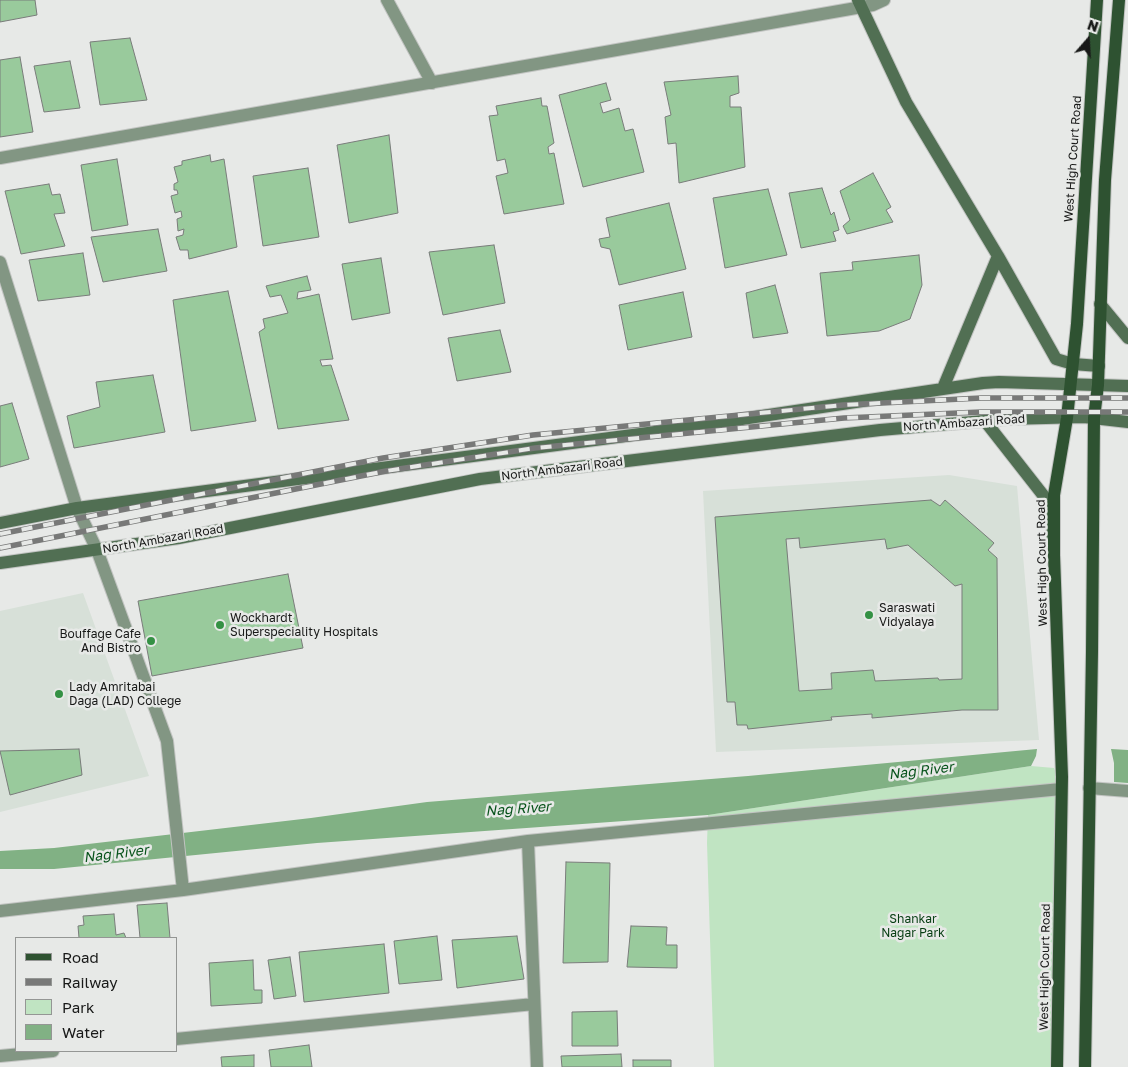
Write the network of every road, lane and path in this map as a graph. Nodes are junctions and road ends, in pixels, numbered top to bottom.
1 (387, 0) edge
2 (884, 0) edge
3 (1097, 0) edge
4 (1119, 0) edge
5 (860, 4) edge
6 (432, 83) junction
7 (0, 158) edge
8 (998, 256) junction
9 (0, 262) edge
10 (1100, 304) junction
11 (1128, 338) edge
12 (1072, 364) junction
13 (1098, 366) junction
14 (1070, 384) junction
15 (1098, 385) junction
16 (1128, 386) edge
17 (943, 388) junction
18 (1068, 418) junction
19 (1094, 418) junction
20 (985, 421) junction
21 (1128, 422) edge
22 (77, 508) junction
23 (0, 523) edge
24 (97, 550) junction
25 (1054, 555) junction
26 (0, 563) edge
27 (1089, 788) junction
28 (1061, 789) junction
29 (1128, 791) edge
30 (528, 841) junction
31 (182, 886) junction
32 (0, 911) edge
33 (534, 1004) junction
34 (178, 1039) edge
35 (42, 1052) edge
36 (0, 1056) edge
37 (537, 1067) edge
38 (1057, 1067) edge
39 (1085, 1067) edge

1 - 6 street
2 - 5 street
3 - 12 main road, West High Court Road
4 - 10 main road
5 - 6 street
5 - 8 main road
6 - 7 street
8 - 12 main road
8 - 17 main road
9 - 22 street
10 - 11 main road
10 - 13 main road
12 - 13 main road
12 - 14 main road, West High Court Road
13 - 15 main road
14 - 15 main road, North Ambazari Road
14 - 17 main road, North Ambazari Road
14 - 18 main road, West High Court Road
15 - 16 main road, North Ambazari Road
15 - 19 main road
17 - 22 main road, North Ambazari Road
18 - 19 main road, North Ambazari Road
18 - 20 main road, North Ambazari Road
18 - 25 main road, West High Court Road
19 - 21 main road, North Ambazari Road
19 - 27 main road
20 - 24 main road, North Ambazari Road
20 - 25 main road
22 - 23 main road, North Ambazari Road
22 - 24 street
24 - 26 main road, North Ambazari Road
24 - 31 street
25 - 28 main road, West High Court Road
27 - 29 street
27 - 39 main road
28 - 30 street
28 - 38 main road, West High Court Road
30 - 31 street
30 - 33 street
31 - 32 street
33 - 34 street
33 - 37 street
35 - 36 street

